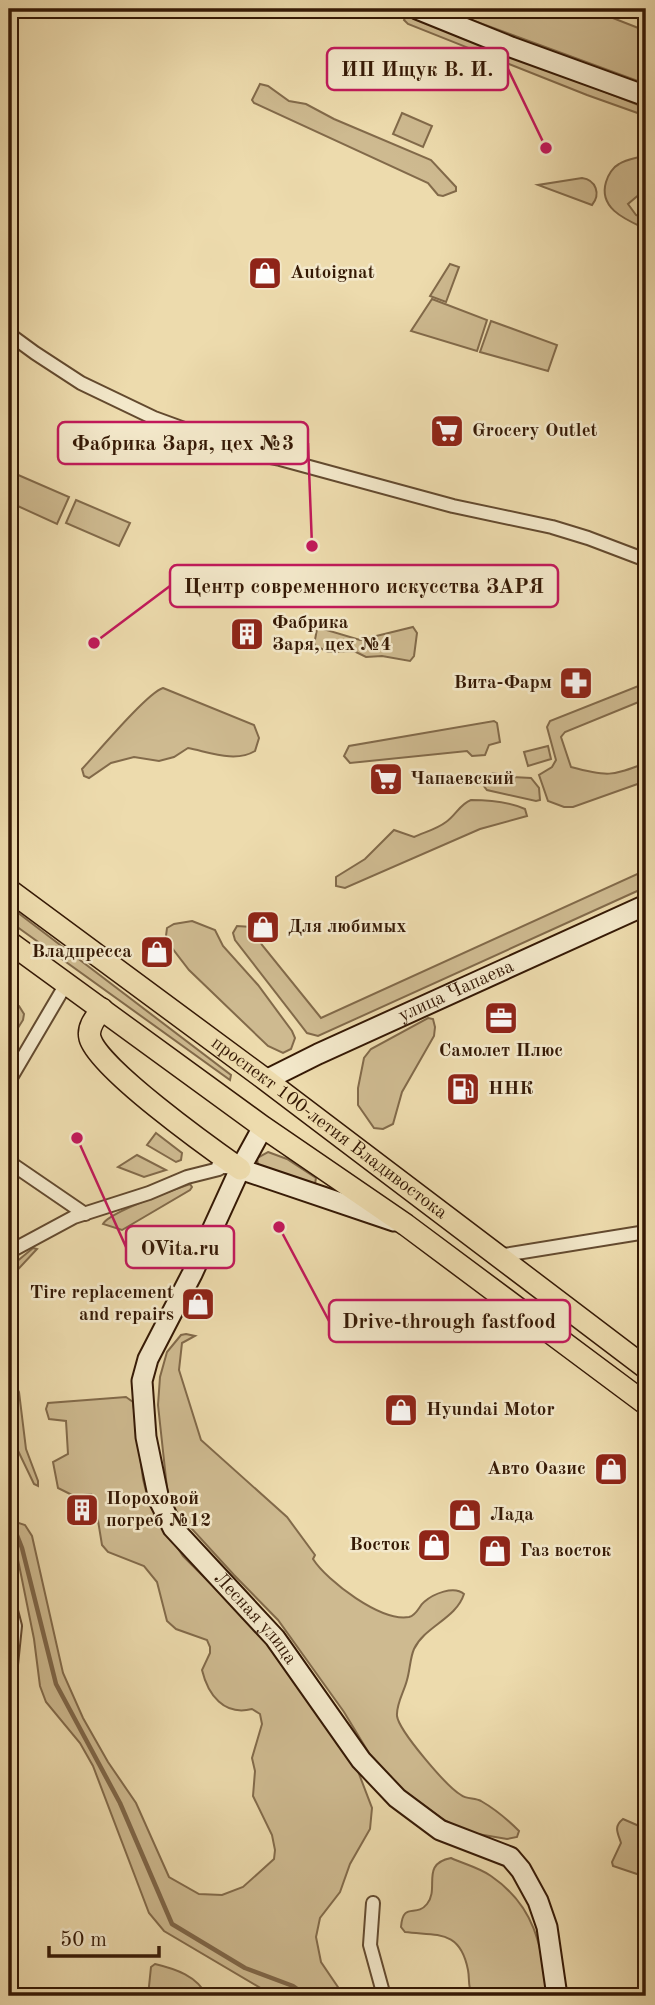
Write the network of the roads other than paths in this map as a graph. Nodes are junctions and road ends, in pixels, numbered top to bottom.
1 (417, 9) edge
2 (646, 96) edge
3 (9, 334) edge
4 (646, 560) edge
5 (9, 891) edge
6 (646, 905) edge
7 (9, 942) edge
8 (66, 985) junction
9 (102, 1009) junction
10 (266, 1080) junction
11 (9, 1081) edge
12 (263, 1127) junction
13 (9, 1162) edge
14 (240, 1169) junction
15 (85, 1214) junction
16 (406, 1226) junction
17 (646, 1233) edge
18 (9, 1252) edge
19 (497, 1256) junction
20 (646, 1368) edge
21 (646, 1404) edge
22 (9, 1603) edge
23 (9, 1684) edge
24 (373, 1903) dead end
25 (384, 1996) edge
26 (558, 1996) edge

1 - 2 main road
3 - 4 street
5 - 10 highway, проспект 100-летия Владивостока
6 - 10 main road, улица Чапаева
7 - 8 highway, проспект 100-летия Владивостока
8 - 9 highway, проспект 100-летия Владивостока
8 - 11 street
9 - 12 highway, проспект 100-летия Владивостока
9 - 14 highway
10 - 19 highway, проспект 100-летия Владивостока
12 - 14 main road, Лесная улица
12 - 16 highway, проспект 100-летия Владивостока
13 - 15 street
14 - 15 street
14 - 16 main road
14 - 26 main road, Лесная улица
15 - 18 street
16 - 21 highway, проспект 100-летия Владивостока
17 - 19 street
19 - 20 highway, проспект 100-летия Владивостока
22 - 23 street
24 - 25 street

